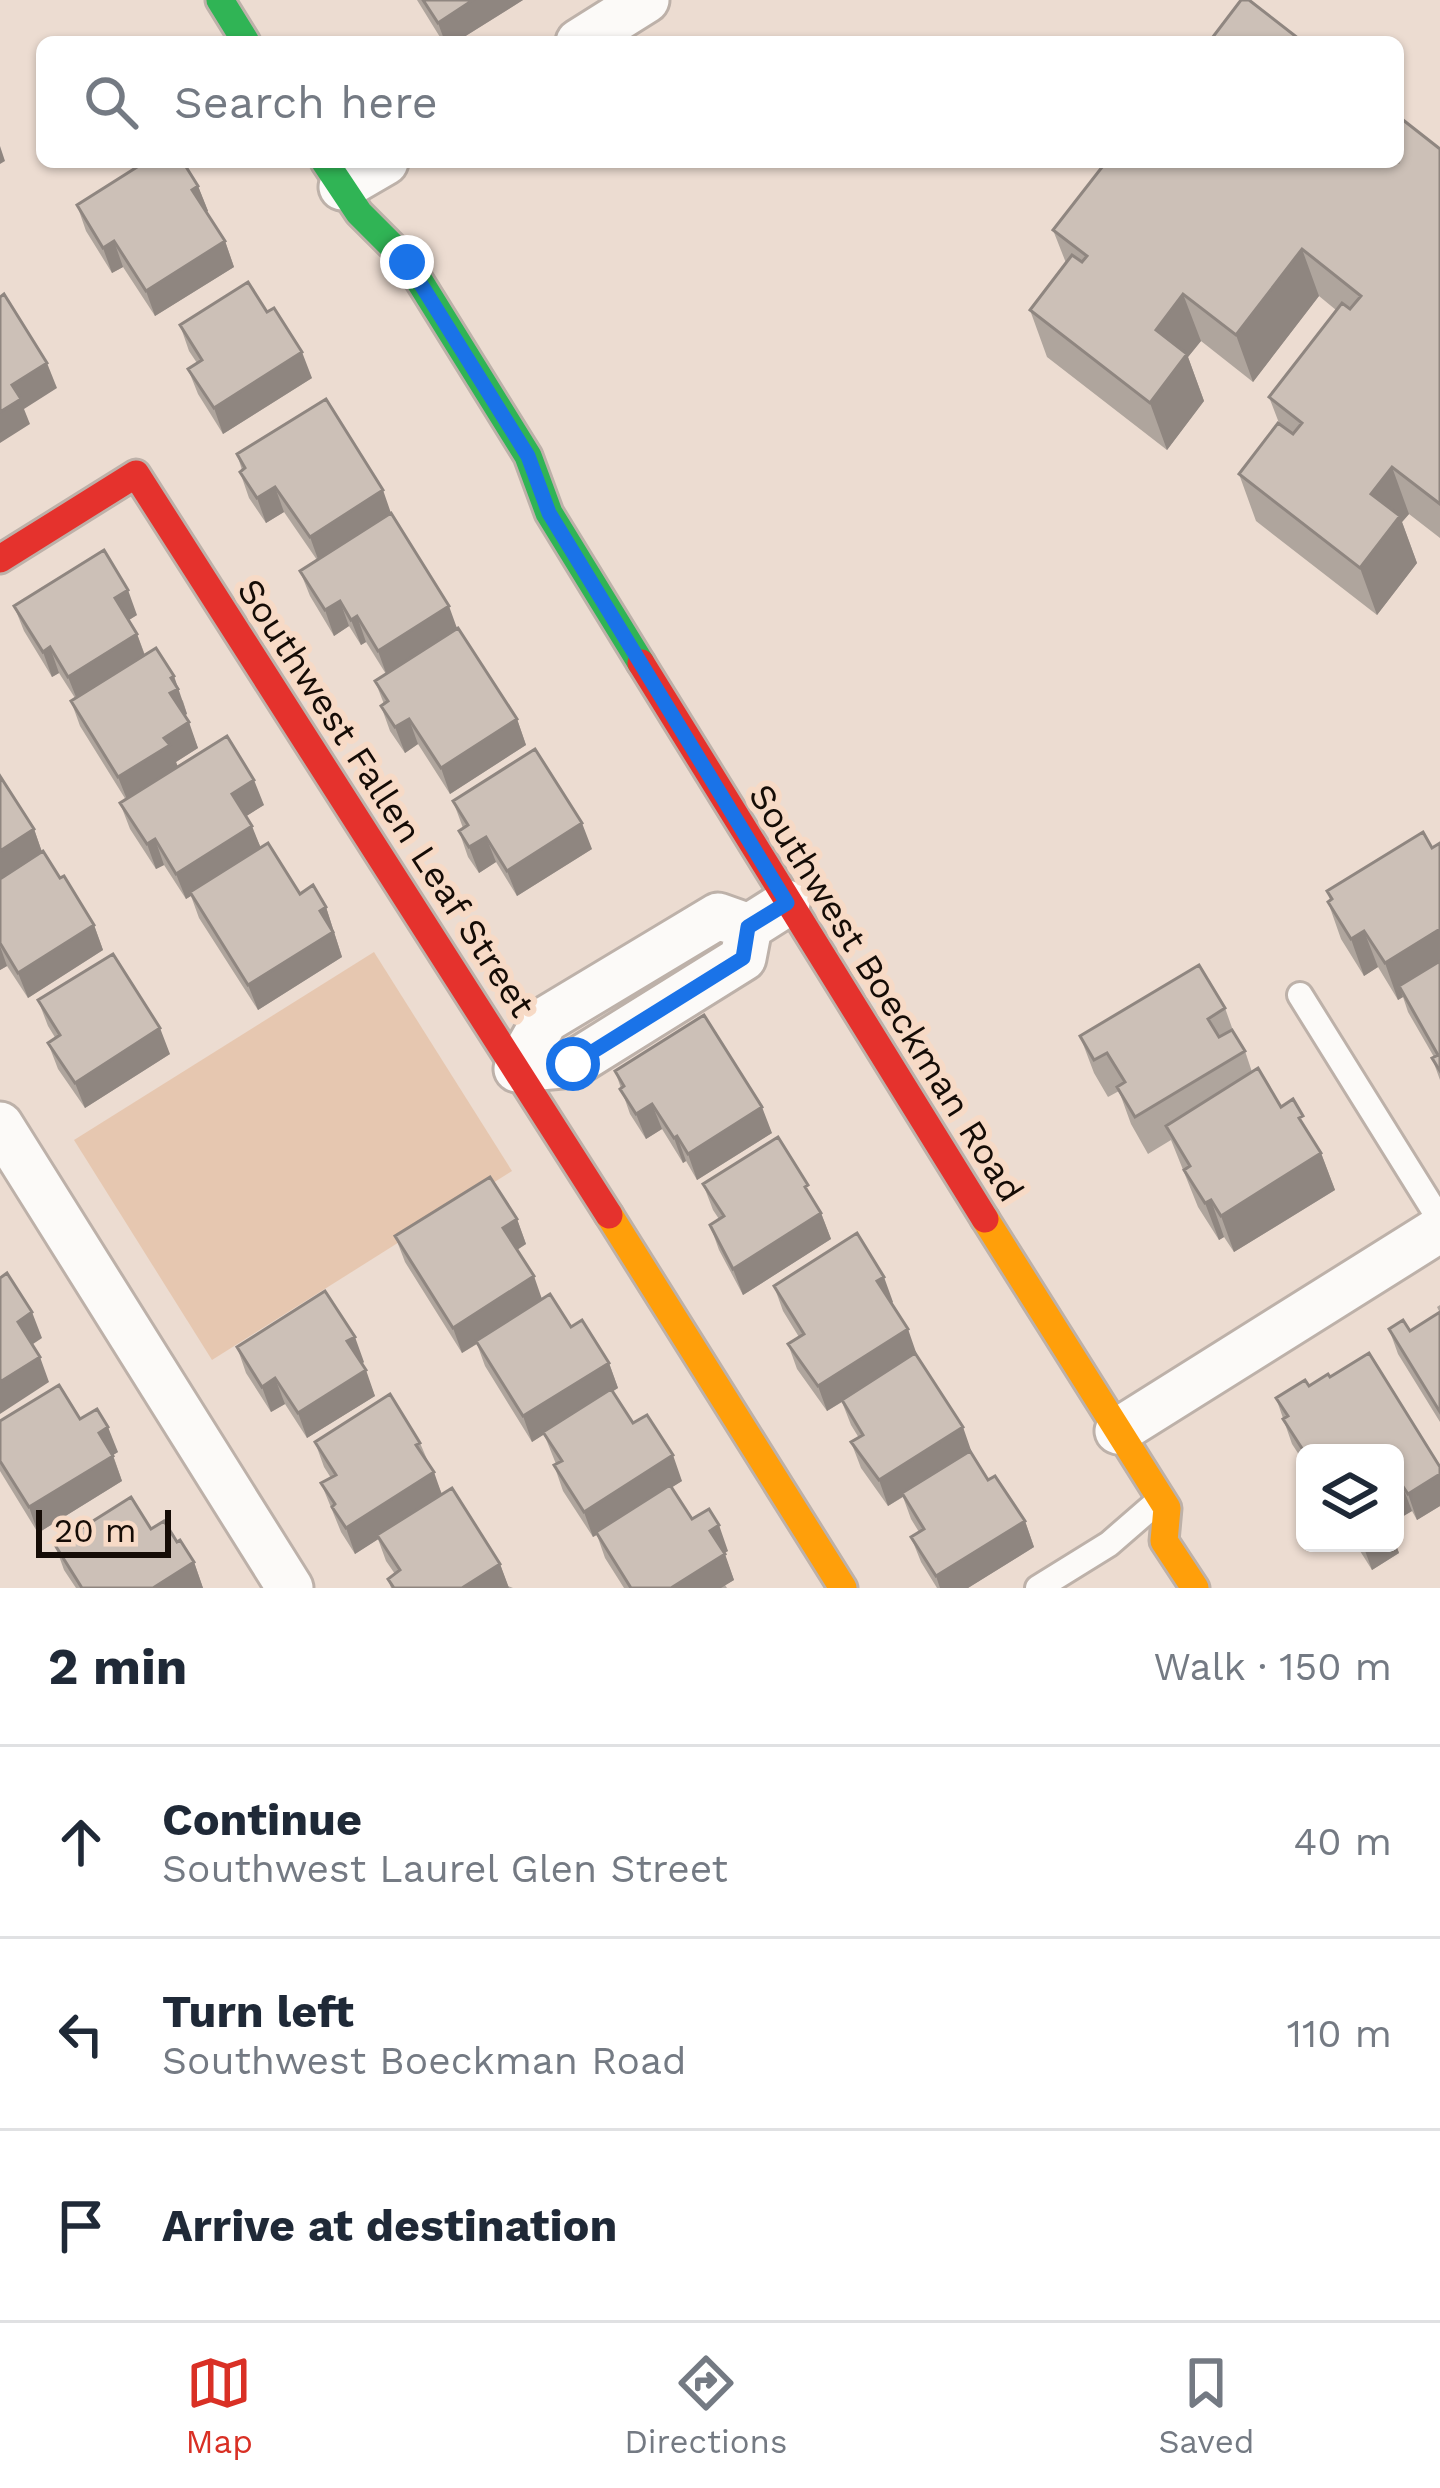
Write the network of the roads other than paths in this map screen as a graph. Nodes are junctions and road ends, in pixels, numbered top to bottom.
1 (220, 0) edge
2 (646, 0) edge
3 (242, 36) edge
4 (589, 36) edge
5 (375, 168) edge
6 (342, 187) edge
7 (371, 257) dead end
8 (511, 496) dead end
9 (549, 513) junction
10 (0, 559) edge
11 (768, 915) junction
12 (1300, 995) dead end
13 (517, 1069) junction
14 (0, 1124) edge
15 (1440, 1225) edge
16 (1118, 1431) junction
17 (1173, 1506) junction
18 (290, 1588) edge
19 (843, 1588) edge
20 (1038, 1588) edge
21 (1195, 1588) edge

1 - 3 main road
2 - 4 street
5 - 6 street
6 - 7 main road
6 - 9 main road, Southwest Boeckman Road
8 - 9 main road
9 - 11 main road, Southwest Boeckman Road
10 - 13 main road, Southwest Fallen Leaf Street
11 - 13 street
11 - 16 main road, Southwest Boeckman Road
12 - 15 lane
13 - 19 main road, Southwest Fallen Leaf Street
14 - 18 street
15 - 16 street
16 - 17 main road, Southwest Boeckman Road
17 - 20 lane
17 - 21 main road, Southwest Boeckman Road

